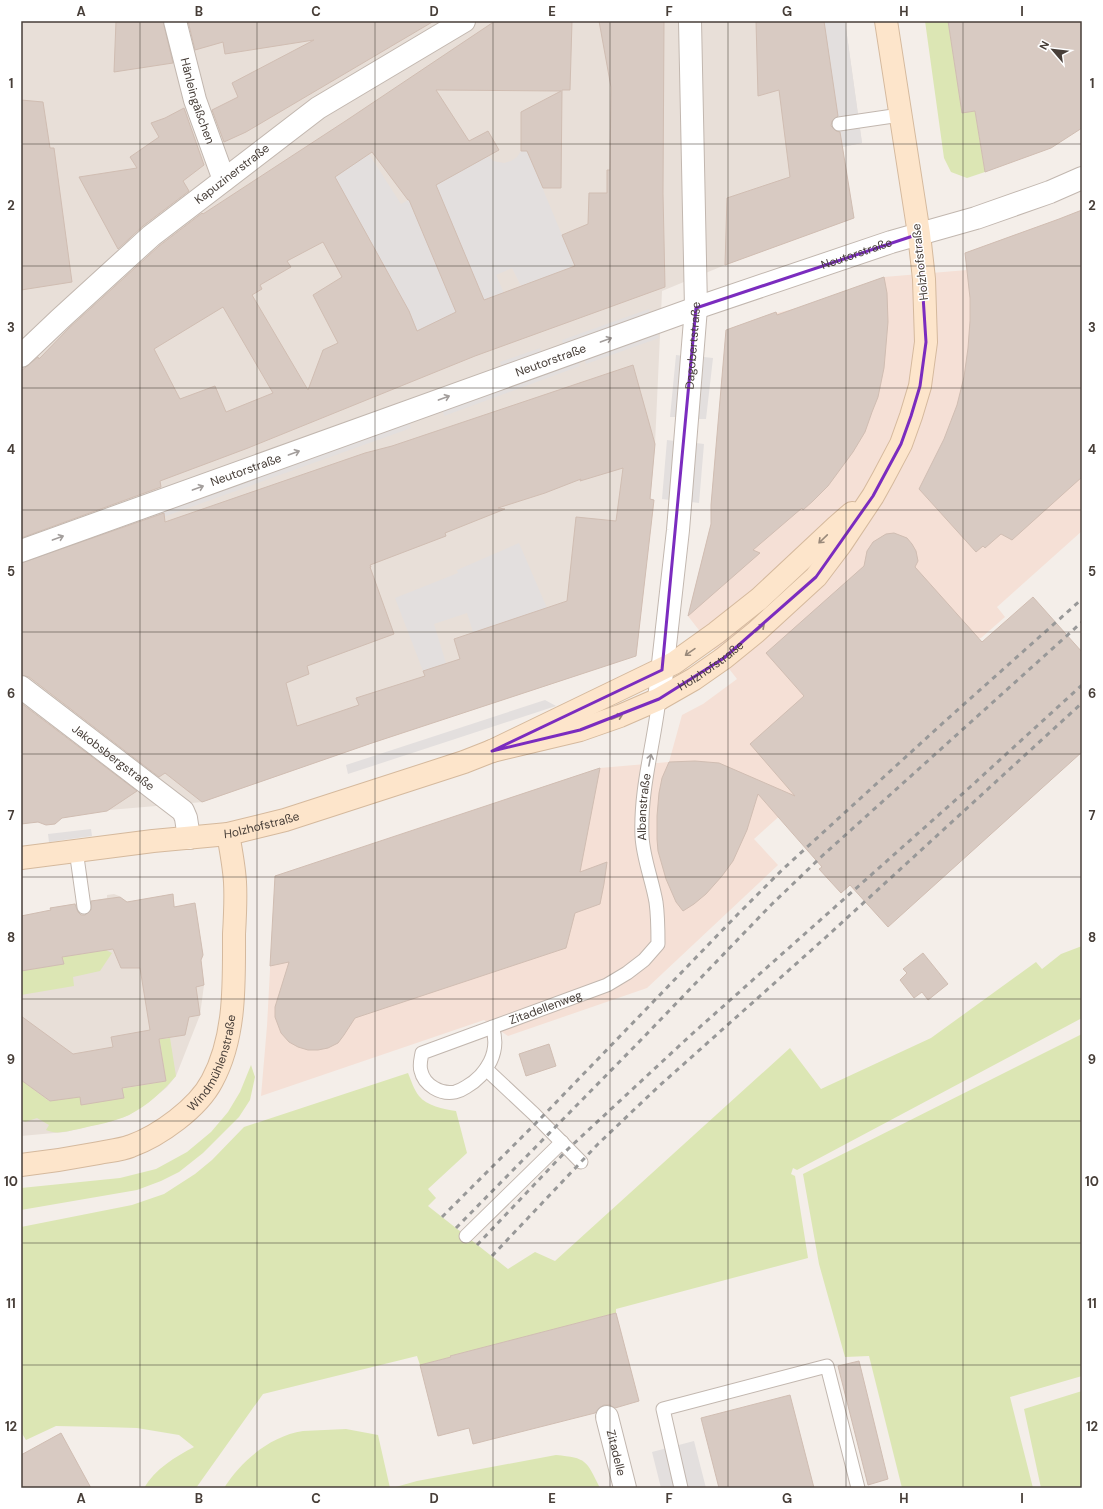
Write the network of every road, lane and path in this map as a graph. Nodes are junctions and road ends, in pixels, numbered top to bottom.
1 (175, 21) edge
2 (464, 21) edge
3 (690, 21) edge
4 (886, 21) edge
5 (900, 115) junction
6 (839, 124) dead end
7 (1082, 178) edge
8 (224, 180) junction
9 (918, 234) junction
10 (696, 308) junction
11 (21, 356) edge
12 (873, 496) junction
13 (21, 551) edge
14 (662, 670) junction
15 (21, 687) edge
16 (659, 699) junction
17 (492, 751) junction
18 (228, 834) junction
19 (189, 838) junction
20 (76, 850) junction
21 (21, 858) edge
22 (84, 907) dead end
23 (658, 944) joint
24 (492, 1027) junction
25 (486, 1070) junction
26 (562, 1142) junction
27 (581, 1162) dead end
28 (21, 1165) edge
29 (466, 1236) dead end
30 (607, 1417) dead end
31 (626, 1488) edge
32 (681, 1488) edge
33 (858, 1488) edge

1 - 8 street, Hänleingäßchen
2 - 8 street, Kapuzinerstraße
3 - 10 street, Dagobertstraße
4 - 5 street, Holzhofstraße
5 - 6 lane
5 - 9 street, Holzhofstraße
7 - 9 street, Neutorstraße
8 - 11 street, Kapuzinerstraße
9 - 10 street, Neutorstraße
9 - 12 street, Holzhofstraße
13 -> 10 street, Neutorstraße
10 - 14 street, Dagobertstraße
12 -> 14 street, Holzhofstraße
16 -> 12 street, Holzhofstraße
14 - 16 street, Albanstraße
14 - 17 street, Holzhofstraße
15 - 19 street, Jakobsbergstraße
17 -> 16 street, Holzhofstraße
23 -> 16 lane, Albanstraße
17 - 18 street, Holzhofstraße
18 - 19 street, Holzhofstraße
18 - 28 street, Windmühlenstraße
19 - 20 street, Holzhofstraße
20 - 21 street, Holzhofstraße
20 - 22 lane
23 - 24 lane, Zitadellenweg
24 - 25 lane
24 - 25 lane, Zitadellenweg
25 - 26 lane
26 - 27 lane
26 - 29 lane
30 - 31 street, Zitadelle
32 - 33 lane

